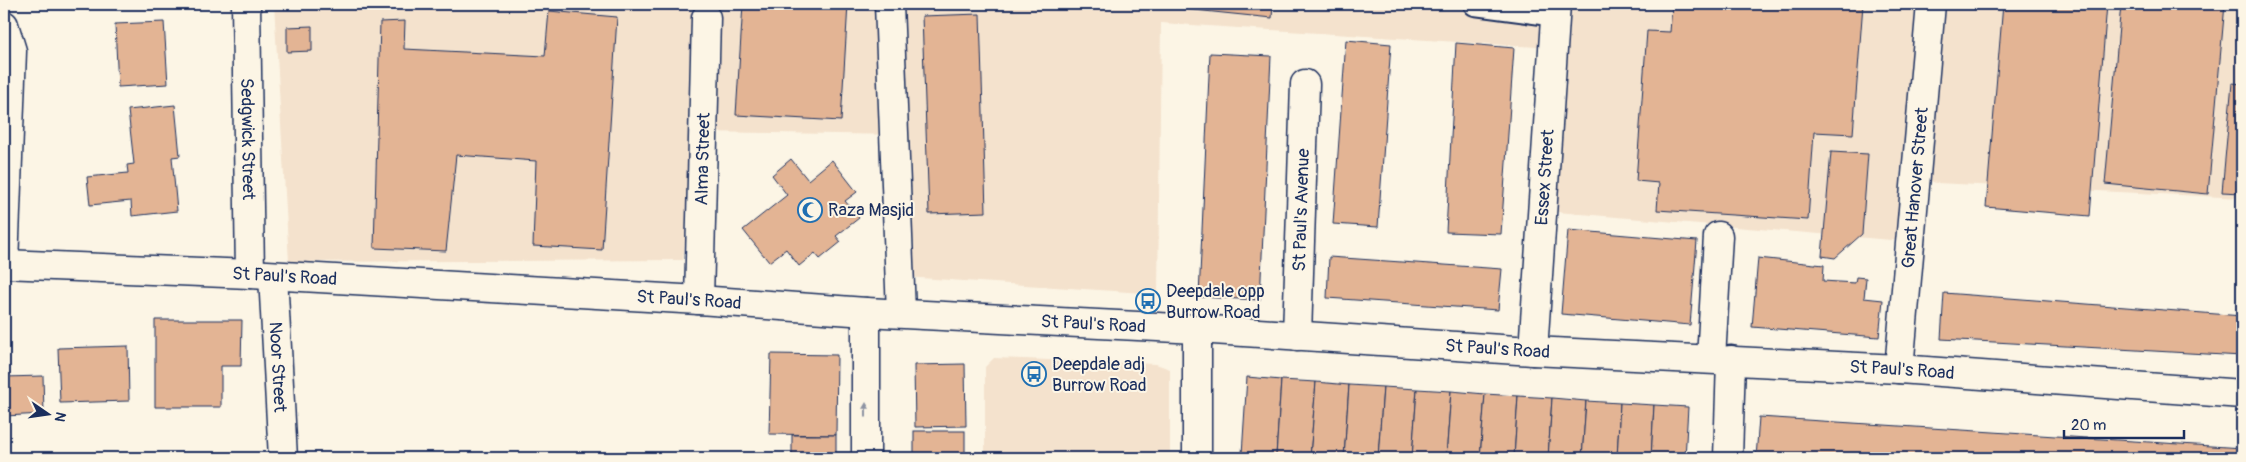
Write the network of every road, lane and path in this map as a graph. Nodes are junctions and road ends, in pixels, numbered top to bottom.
1 (246, 4) edge
2 (889, 4) edge
3 (1475, 4) edge
4 (1931, 4) edge
5 (1556, 10) edge
6 (706, 18) dead end
7 (4, 25) edge
8 (1305, 84) dead end
9 (1718, 236) dead end
10 (4, 264) edge
11 (262, 275) junction
12 (699, 300) junction
13 (866, 312) junction
14 (900, 313) junction
15 (1197, 329) junction
16 (1298, 336) junction
17 (1533, 351) junction
18 (1721, 360) junction
19 (1899, 370) junction
20 (2242, 394) edge
21 (283, 458) edge
22 (866, 458) edge
23 (1197, 458) edge
24 (1728, 458) edge

1 - 11 street, Sedgwick Street
2 - 14 street
3 - 5 lane
4 - 19 street, Great Hanover Street
5 - 17 street, Essex Street
6 - 12 street, Alma Street
7 - 10 street
8 - 16 street, St Paul's Avenue
9 - 18 street
10 - 11 street, St Paul's Road
11 - 12 street, St Paul's Road
11 - 21 street, Noor Street
12 - 13 street, St Paul's Road
13 - 14 street, St Paul's Road
22 -> 13 street
14 - 15 street, St Paul's Road
15 - 16 street, St Paul's Road
15 - 23 street
16 - 17 street, St Paul's Road
17 - 18 street, St Paul's Road
18 - 19 street, St Paul's Road
18 - 24 street
19 - 20 street, St Paul's Road

